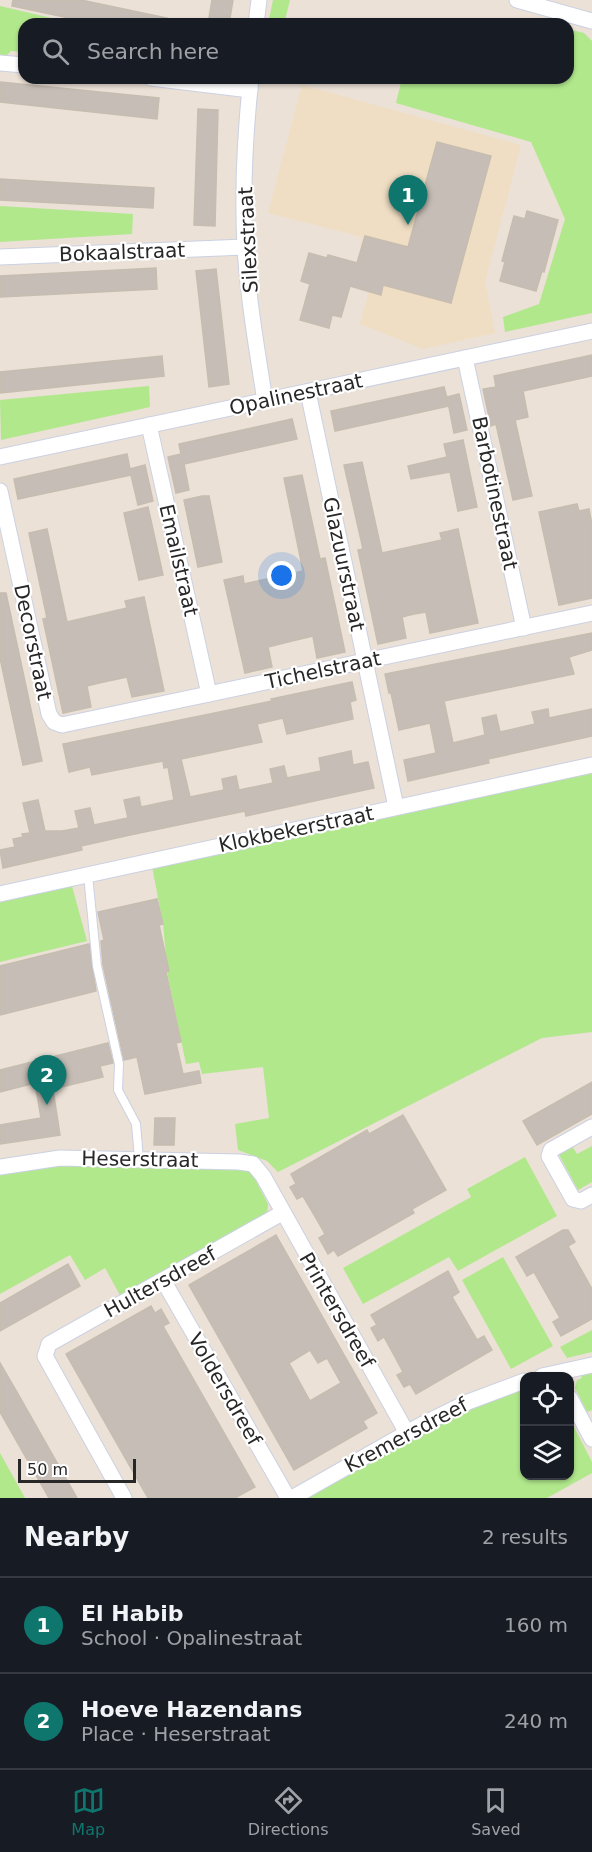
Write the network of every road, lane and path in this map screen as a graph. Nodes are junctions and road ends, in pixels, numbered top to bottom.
1 (259, 0) edge
2 (517, 0) edge
3 (257, 18) edge
4 (592, 19) edge
5 (0, 63) edge
6 (18, 64) edge
7 (250, 84) edge
8 (245, 247) junction
9 (0, 257) edge
10 (592, 331) edge
11 (465, 358) junction
12 (308, 392) junction
13 (265, 401) junction
14 (150, 425) junction
15 (0, 457) edge
16 (0, 490) edge
17 (592, 613) edge
18 (524, 628) junction
19 (365, 662) junction
20 (209, 694) junction
21 (54, 722) joint
22 (592, 765) edge
23 (396, 807) junction
24 (88, 875) junction
25 (0, 894) edge
26 (592, 1127) edge
27 (139, 1159) junction
28 (0, 1167) edge
29 (268, 1187) joint
30 (592, 1195) edge
31 (282, 1213) junction
32 (163, 1280) junction
33 (592, 1365) edge
34 (563, 1372) edge
35 (520, 1383) edge
36 (574, 1405) edge
37 (407, 1433) junction
38 (592, 1439) edge
39 (124, 1498) edge
40 (290, 1498) edge

1 - 3 street
2 - 4 street
5 - 6 street
7 - 8 street, Silexstraat
8 - 9 street, Bokaalstraat
8 - 13 street, Silexstraat
10 - 11 street, Opalinestraat
11 - 12 street, Opalinestraat
11 - 18 street, Barbotinestraat
12 - 13 street, Opalinestraat
12 - 19 street, Glazuurstraat
13 - 14 street, Opalinestraat
14 - 15 street, Opalinestraat
14 - 20 street, Emailstraat
16 - 21 street, Decorstraat
17 - 18 street, Tichelstraat
18 - 19 street, Tichelstraat
19 - 20 street, Tichelstraat
19 - 23 street, Glazuurstraat
20 - 21 street, Tichelstraat
22 - 23 street, Klokbekerstraat
23 - 24 street, Klokbekerstraat
24 - 25 street, Klokbekerstraat
24 - 27 lane
26 - 30 street
27 - 28 street, Heserstraat
27 - 29 street, Heserstraat
29 - 31 street, Printersdreef
31 - 32 street, Hultersdreef
31 - 37 street, Printersdreef
32 - 39 street, Hultersdreef
32 - 40 street, Voldersdreef
33 - 34 street
35 - 37 street, Kremersdreef
36 - 38 street
37 - 40 street, Kremersdreef

